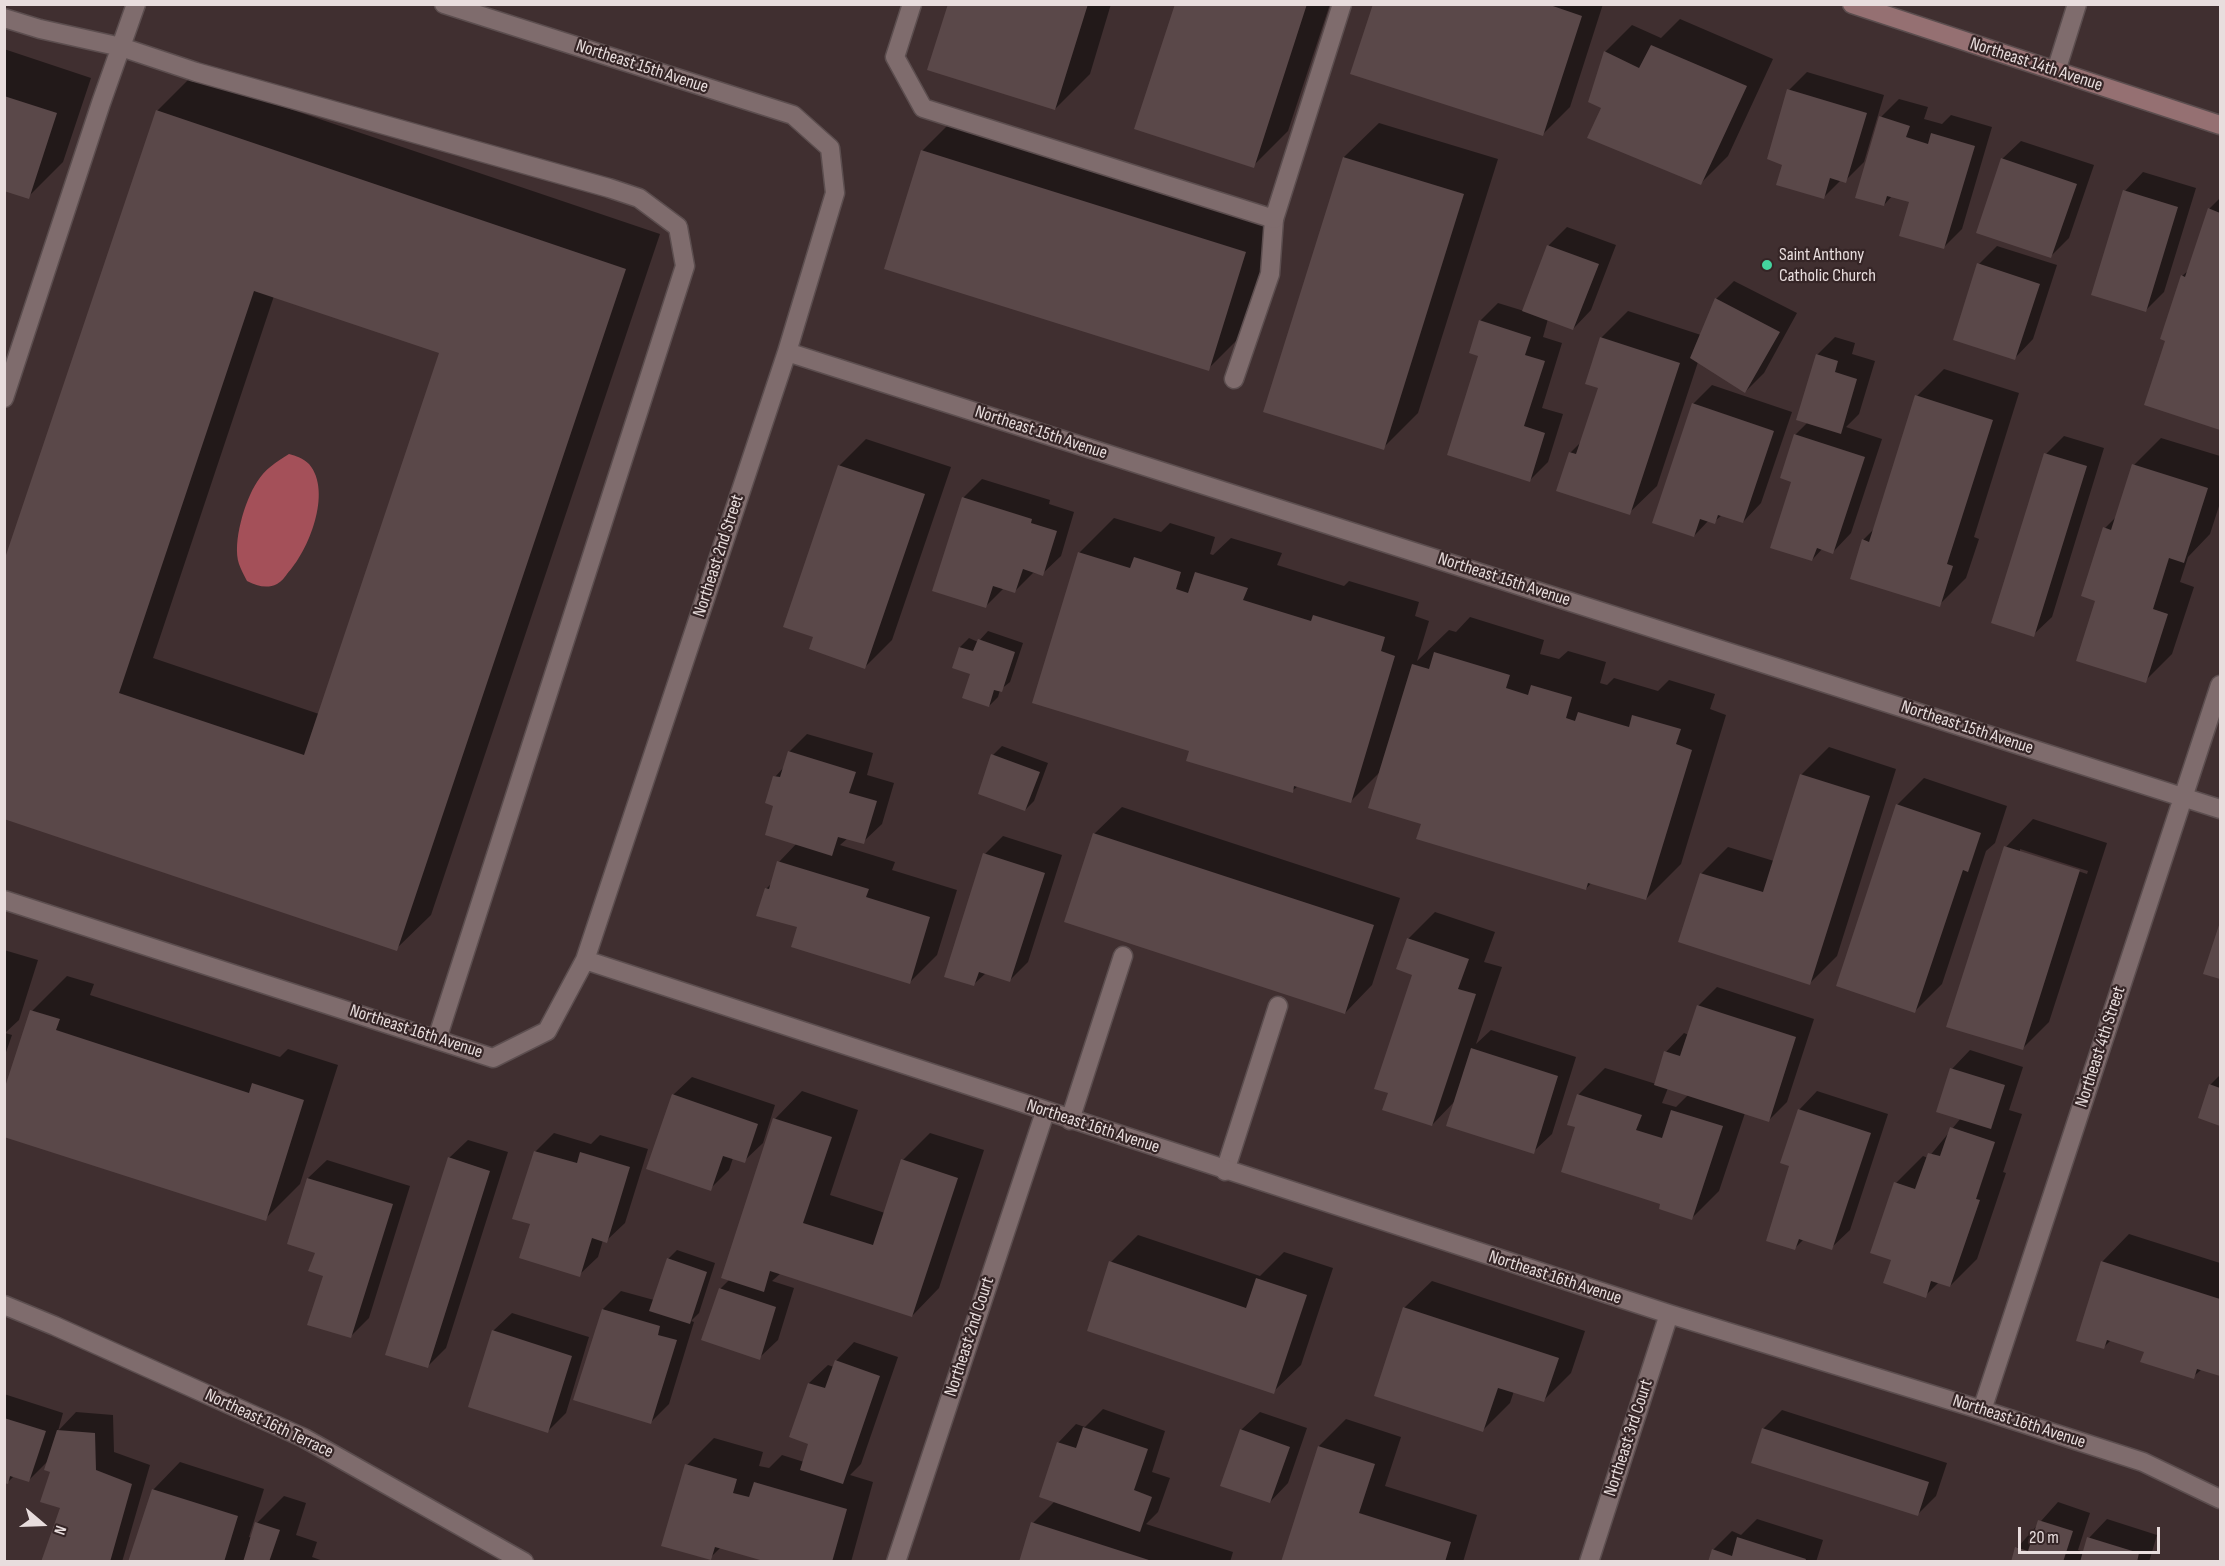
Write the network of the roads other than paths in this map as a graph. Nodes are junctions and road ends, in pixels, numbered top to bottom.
1 (136, 4) edge
2 (444, 4) edge
3 (912, 4) edge
4 (1342, 4) edge
5 (1852, 4) edge
6 (2077, 4) edge
7 (4, 18) edge
8 (121, 47) junction
9 (2056, 71) junction
10 (2220, 125) edge
11 (830, 148) joint
12 (1274, 219) junction
13 (787, 352) junction
14 (1234, 379) dead end
15 (4, 398) edge
16 (2220, 685) edge
17 (2183, 797) junction
18 (2220, 809) edge
19 (4, 900) edge
20 (1123, 956) dead end
21 (585, 960) junction
22 (1278, 1006) dead end
23 (437, 1039) junction
24 (1045, 1112) junction
25 (1070, 1120) junction
26 (1225, 1171) junction
27 (4, 1305) edge
28 (1669, 1314) junction
29 (1983, 1410) junction
30 (2220, 1499) edge
31 (524, 1562) edge
32 (896, 1562) edge
33 (1589, 1562) edge

1 - 8 street
2 - 11 street, Northeast 15th Avenue
3 - 12 street
4 - 12 street
5 - 9 street, Northeast 14th Avenue
6 - 9 street
7 - 8 street
8 - 15 street
8 - 23 street
9 - 10 street, Northeast 14th Avenue
11 - 13 street, Northeast 2nd Street
12 - 14 street
13 - 17 street, Northeast 15th Avenue
13 - 21 street, Northeast 2nd Street
16 - 17 street, Northeast 4th Street
17 - 18 street, Northeast 15th Avenue
17 - 29 street, Northeast 4th Street
19 - 23 street, Northeast 16th Avenue
20 - 25 street
21 - 23 street, Northeast 16th Avenue
21 - 24 street, Northeast 16th Avenue
22 - 26 street
24 - 25 street, Northeast 16th Avenue
24 - 32 street, Northeast 2nd Court
25 - 26 street, Northeast 16th Avenue
26 - 28 street, Northeast 16th Avenue
27 - 31 street, Northeast 16th Terrace
28 - 29 street, Northeast 16th Avenue
28 - 33 street, Northeast 3rd Court
29 - 30 street, Northeast 16th Avenue

